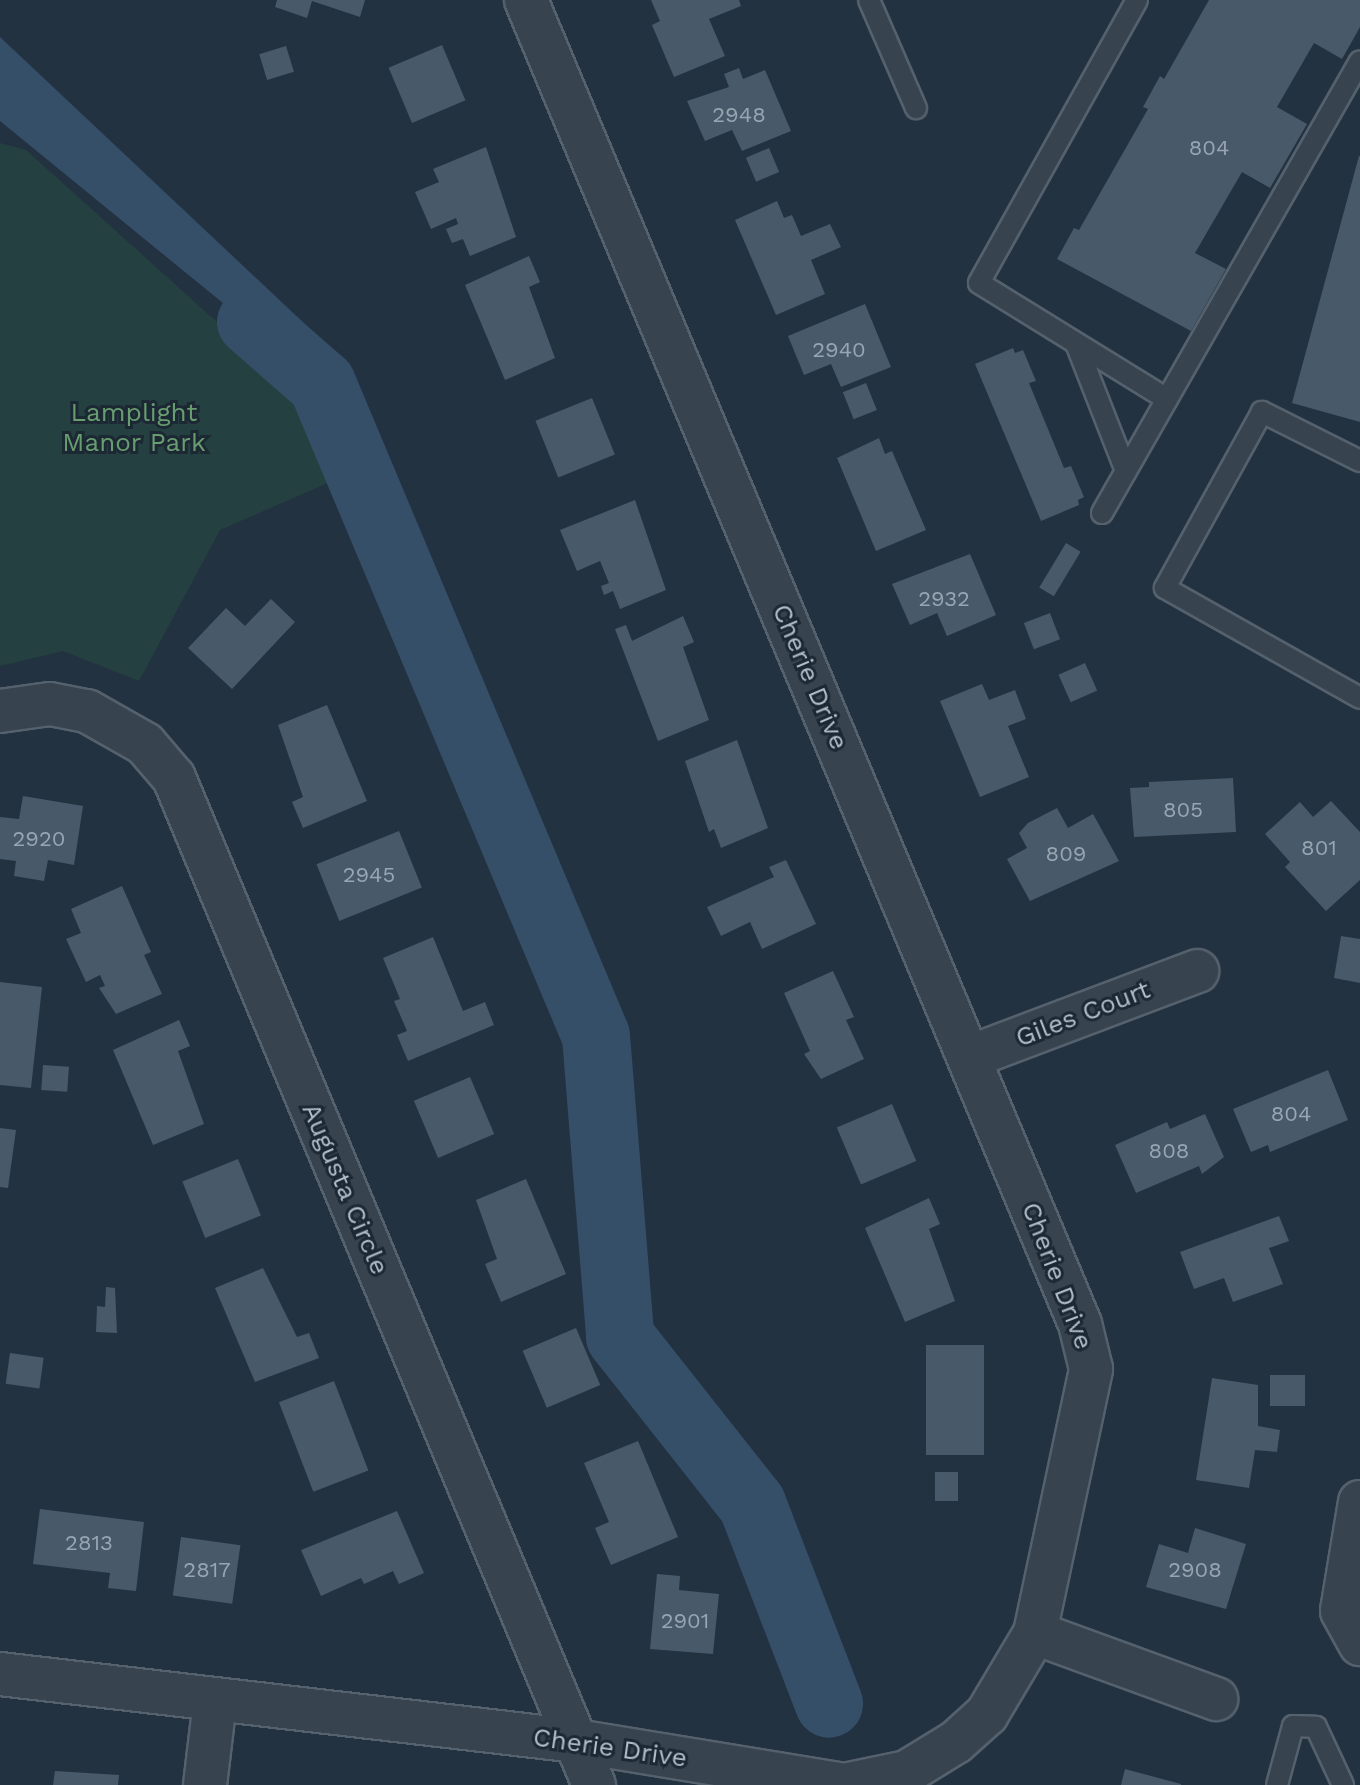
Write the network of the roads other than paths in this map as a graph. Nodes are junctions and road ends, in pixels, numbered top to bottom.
1 (526, 0) edge
2 (1137, 0) edge
3 (873, 2) edge
4 (1360, 61) edge
5 (916, 108) dead end
6 (1077, 346) junction
7 (1167, 399) junction
8 (1360, 461) edge
9 (1126, 471) junction
10 (1102, 513) dead end
11 (1360, 698) edge
12 (0, 711) edge
13 (1197, 971) dead end
14 (970, 1057) junction
15 (1360, 1502) edge
16 (1035, 1633) junction
17 (1360, 1644) edge
18 (0, 1674) edge
19 (1216, 1699) dead end
20 (215, 1701) junction
21 (576, 1741) junction
22 (205, 1785) edge
23 (594, 1785) edge
24 (1277, 1785) edge
25 (1343, 1785) edge

1 - 14 street, Cherie Drive
2 - 6 lane
3 - 5 lane
4 - 7 lane
6 - 7 lane
6 - 9 lane
7 - 9 lane
8 - 11 lane
9 - 10 lane
12 - 21 street, Augusta Circle
13 - 14 street, Giles Court
14 - 16 street, Cherie Drive
15 - 17 street
16 - 19 street
16 - 21 street, Cherie Drive
18 - 20 street, Cherie Drive
20 - 21 street, Cherie Drive
20 - 22 street
21 - 23 street, Augusta Circle
24 - 25 lane

